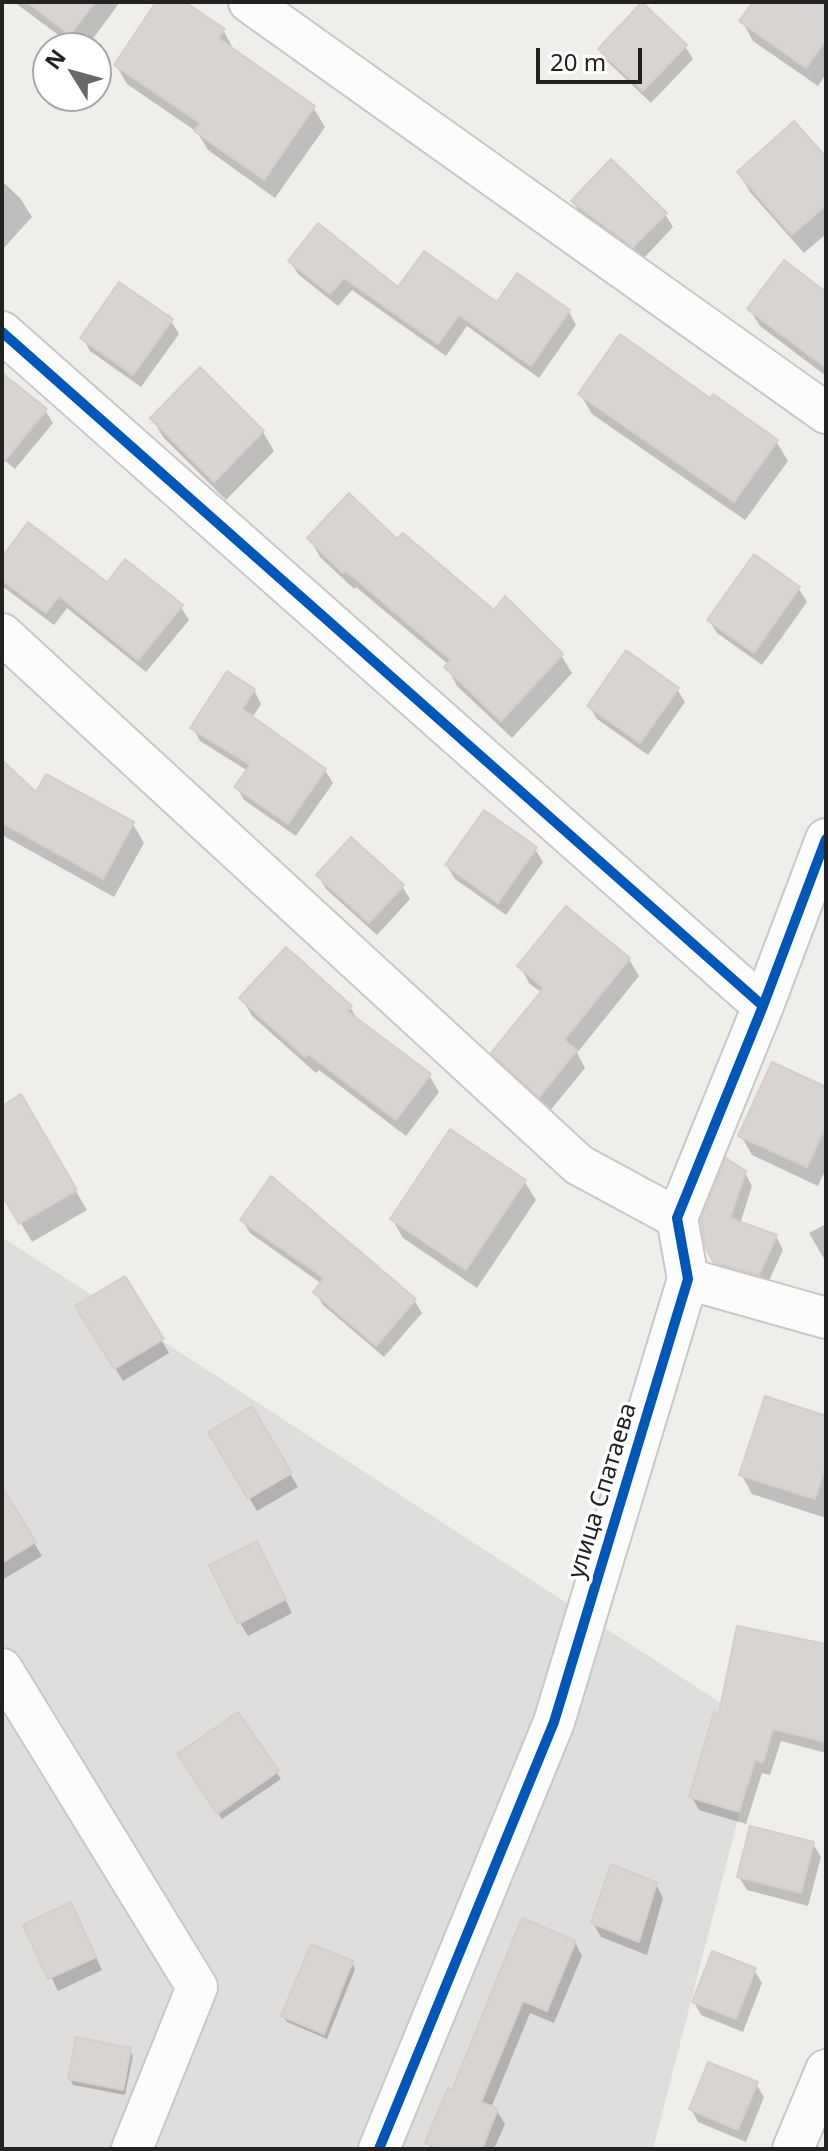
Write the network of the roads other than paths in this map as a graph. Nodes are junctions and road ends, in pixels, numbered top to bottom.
1 (249, 2) edge
2 (2, 332) edge
3 (826, 413) edge
4 (2, 634) edge
5 (826, 839) edge
6 (763, 1006) junction
7 (677, 1218) junction
8 (688, 1279) junction
9 (826, 1318) edge
10 (2, 1669) edge
11 (826, 2070) edge
12 (132, 2149) edge
13 (379, 2149) edge
14 (793, 2149) edge

1 - 3 street
2 - 6 street
4 - 7 street
5 - 6 street
6 - 7 street
7 - 8 street, улица Спатаева
8 - 9 street
8 - 13 street, улица Спатаева
10 - 12 street
11 - 14 street

